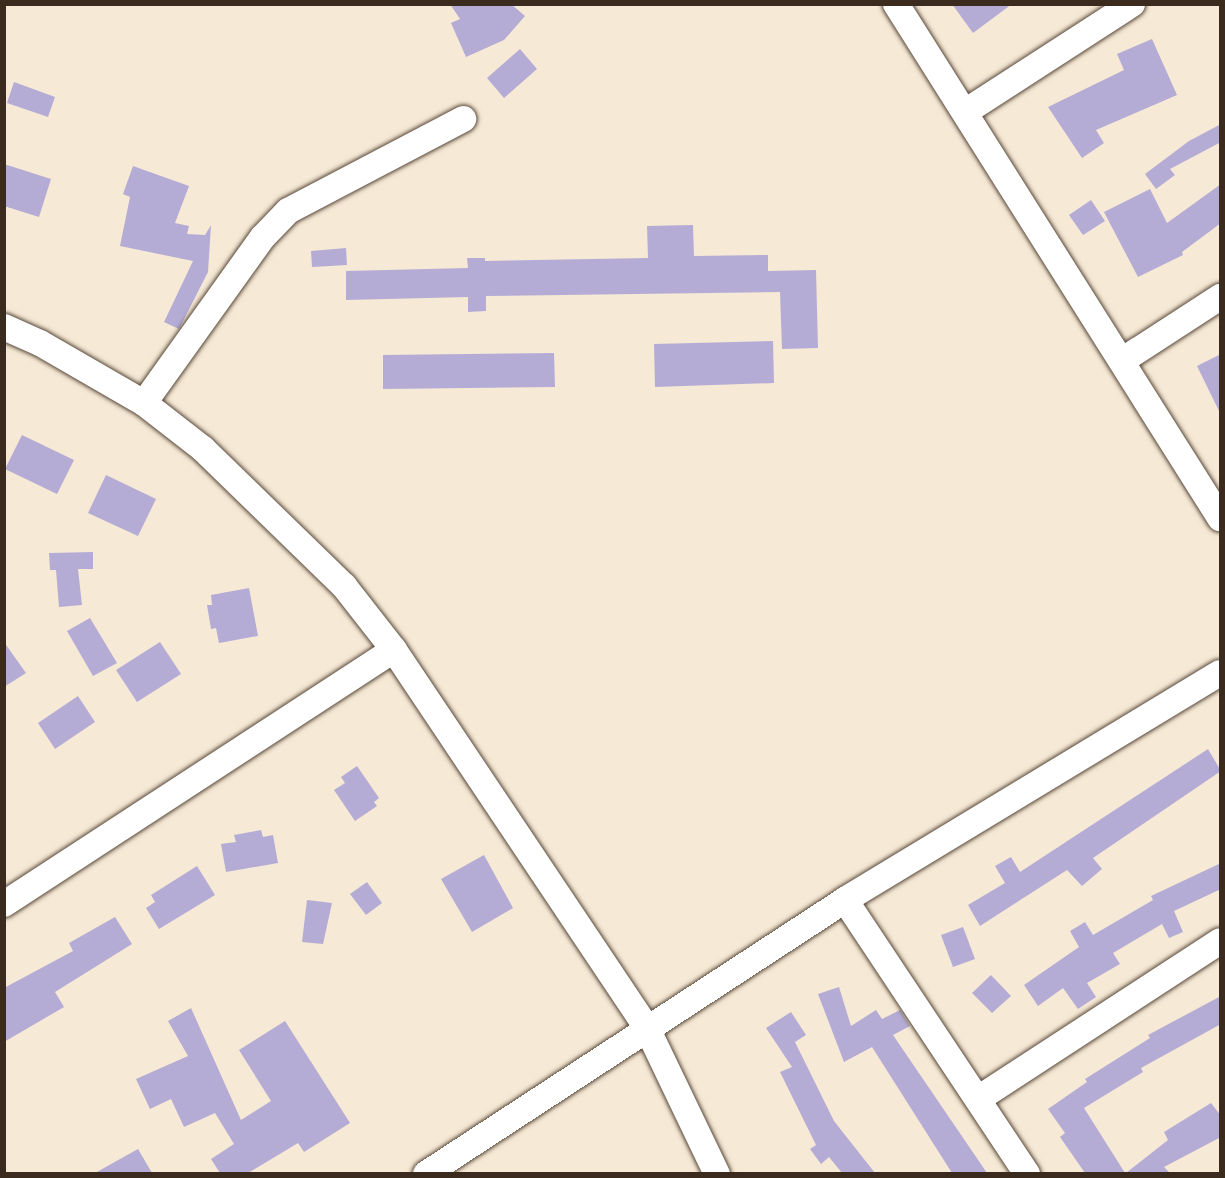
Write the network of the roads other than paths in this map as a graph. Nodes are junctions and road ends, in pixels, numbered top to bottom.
1 (896, 4) edge
2 (1132, 4) edge
3 (964, 111) junction
4 (463, 120) dead end
5 (1221, 297) edge
6 (4, 327) edge
7 (1123, 360) junction
8 (144, 403) junction
9 (1221, 518) edge
10 (394, 651) junction
11 (1221, 673) edge
12 (845, 900) junction
13 (4, 904) edge
14 (1221, 940) edge
15 (647, 1028) junction
16 (978, 1099) junction
17 (426, 1173) edge
18 (717, 1173) edge
19 (1027, 1173) edge

1 - 3 street
2 - 3 street
3 - 7 street
4 - 8 street
5 - 7 street
6 - 8 street
7 - 9 street
8 - 10 street
10 - 13 street
10 - 15 street
11 - 12 street
12 - 15 street
12 - 16 street
14 - 16 street
15 - 17 street
15 - 18 street
16 - 19 street

